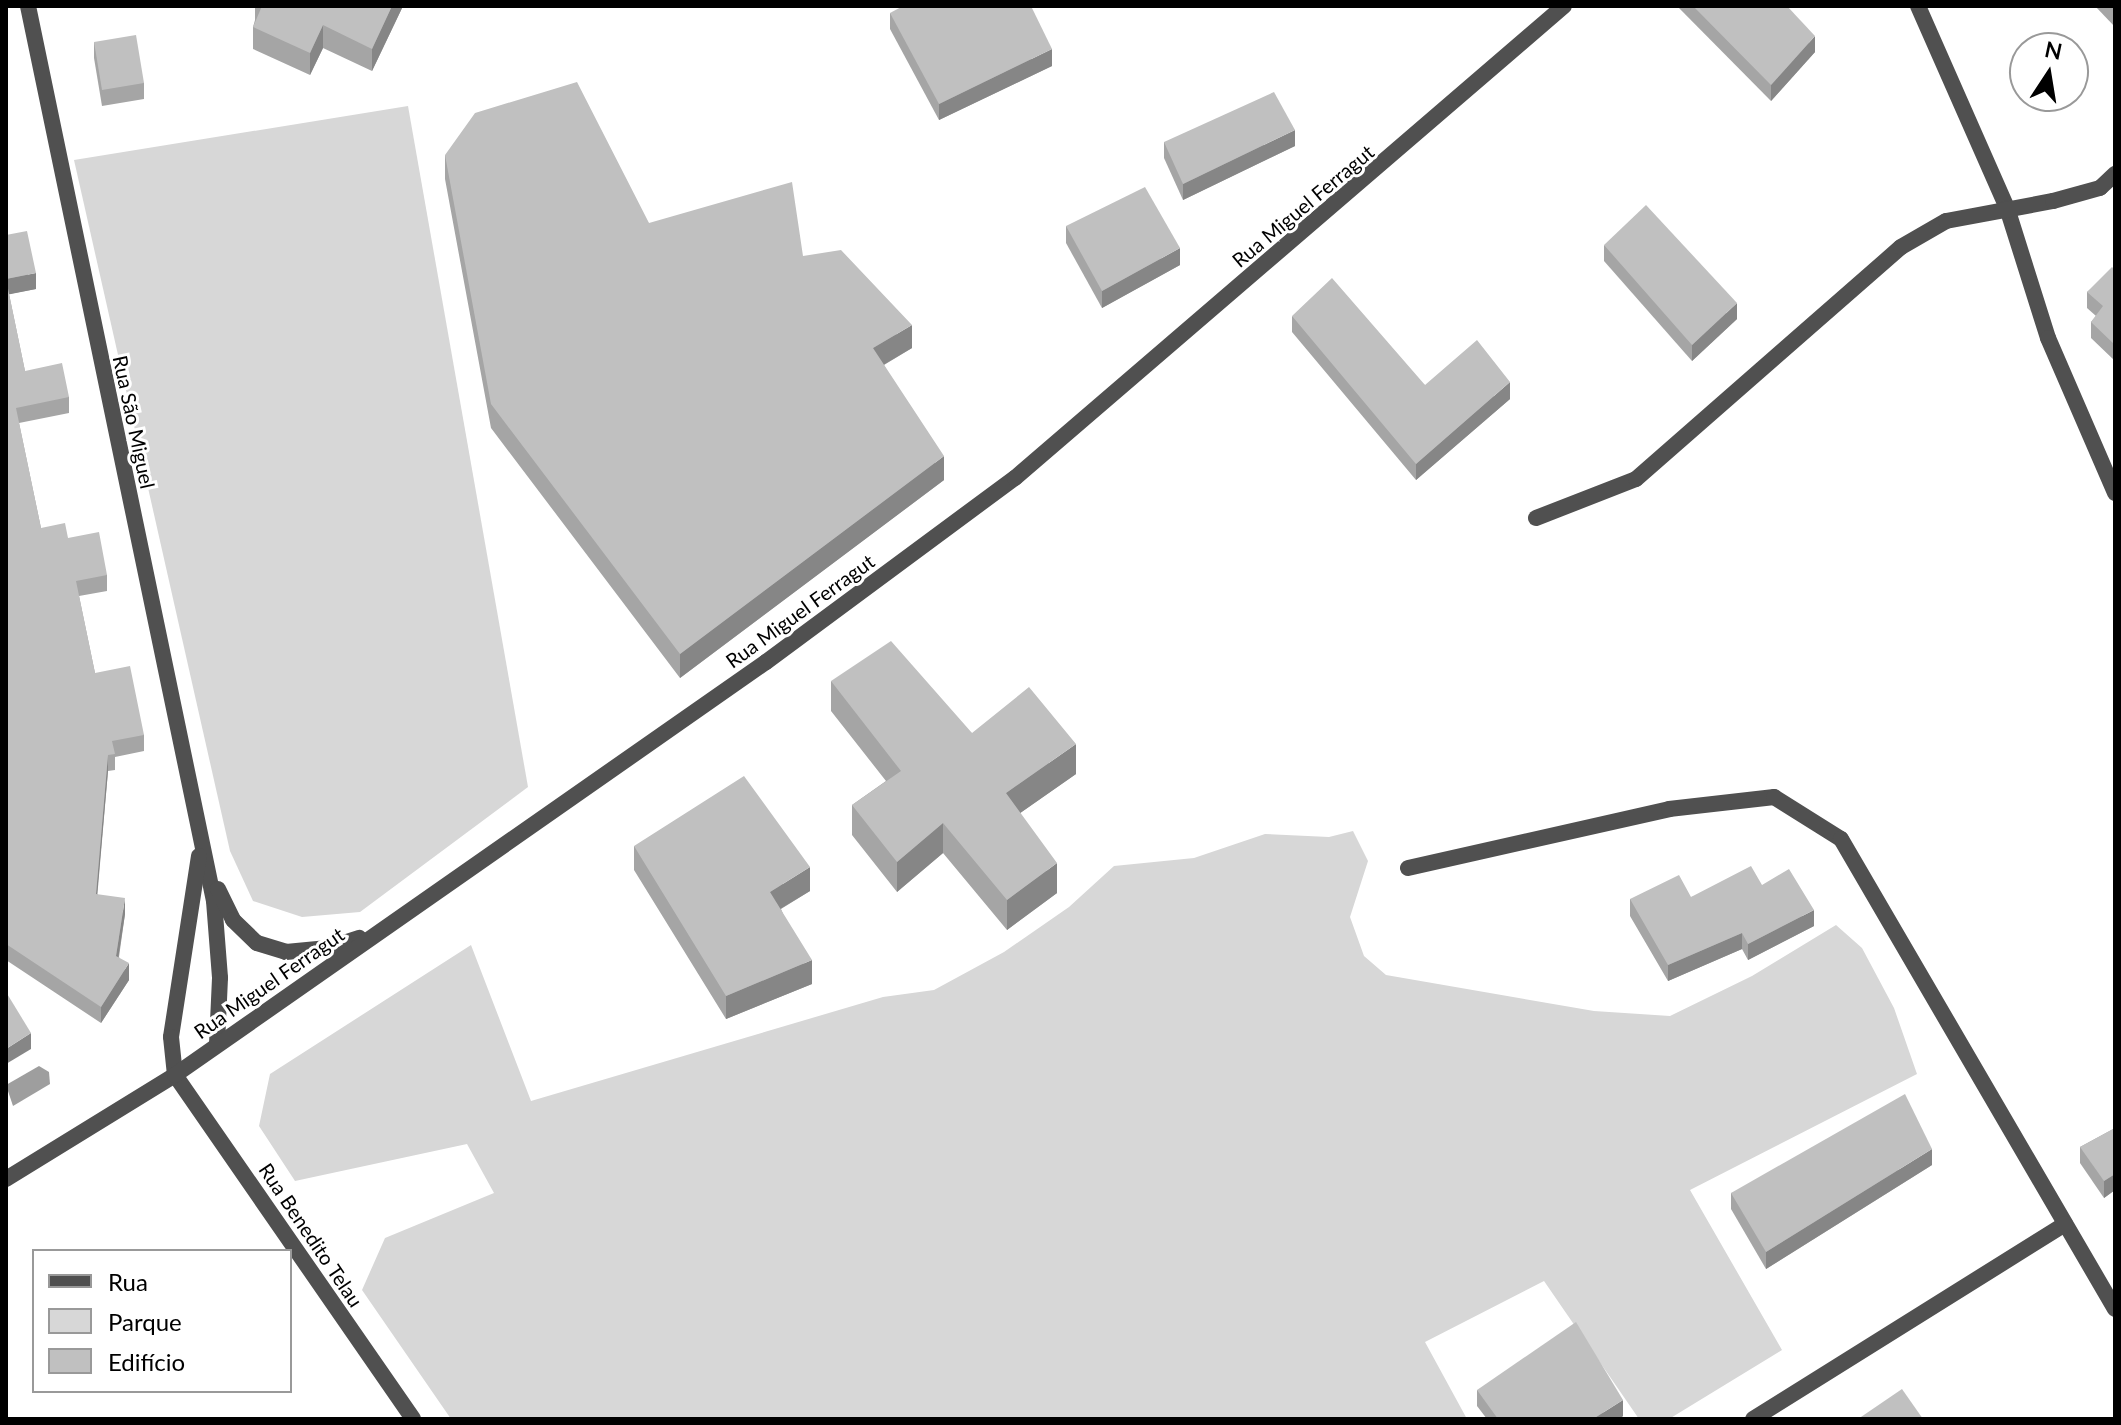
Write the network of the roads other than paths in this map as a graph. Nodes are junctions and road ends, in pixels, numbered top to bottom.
1 (28, 6) edge
2 (1564, 6) edge
3 (1918, 6) edge
4 (2115, 174) edge
5 (2007, 208) junction
6 (2115, 493) edge
7 (1536, 518) dead end
8 (201, 847) junction
9 (1408, 868) dead end
10 (376, 932) junction
11 (217, 1045) junction
12 (175, 1075) junction
13 (6, 1179) edge
14 (2065, 1224) junction
15 (2115, 1309) edge
16 (413, 1419) edge
17 (1753, 1419) edge

1 - 8 street, Rua São Miguel
2 - 10 street, Rua Miguel Ferragut
3 - 5 street
4 - 5 street
5 - 6 street
5 - 7 street
8 - 10 street, Rua São Miguel
8 - 11 street, Rua São Miguel
8 - 12 street, Rua São Miguel
9 - 14 street
10 - 11 street, Rua Miguel Ferragut
11 - 12 street, Rua Miguel Ferragut
12 - 13 street, Rua Miguel Ferragut
12 - 16 street, Rua Benedito Telau
14 - 15 street
14 - 17 street

